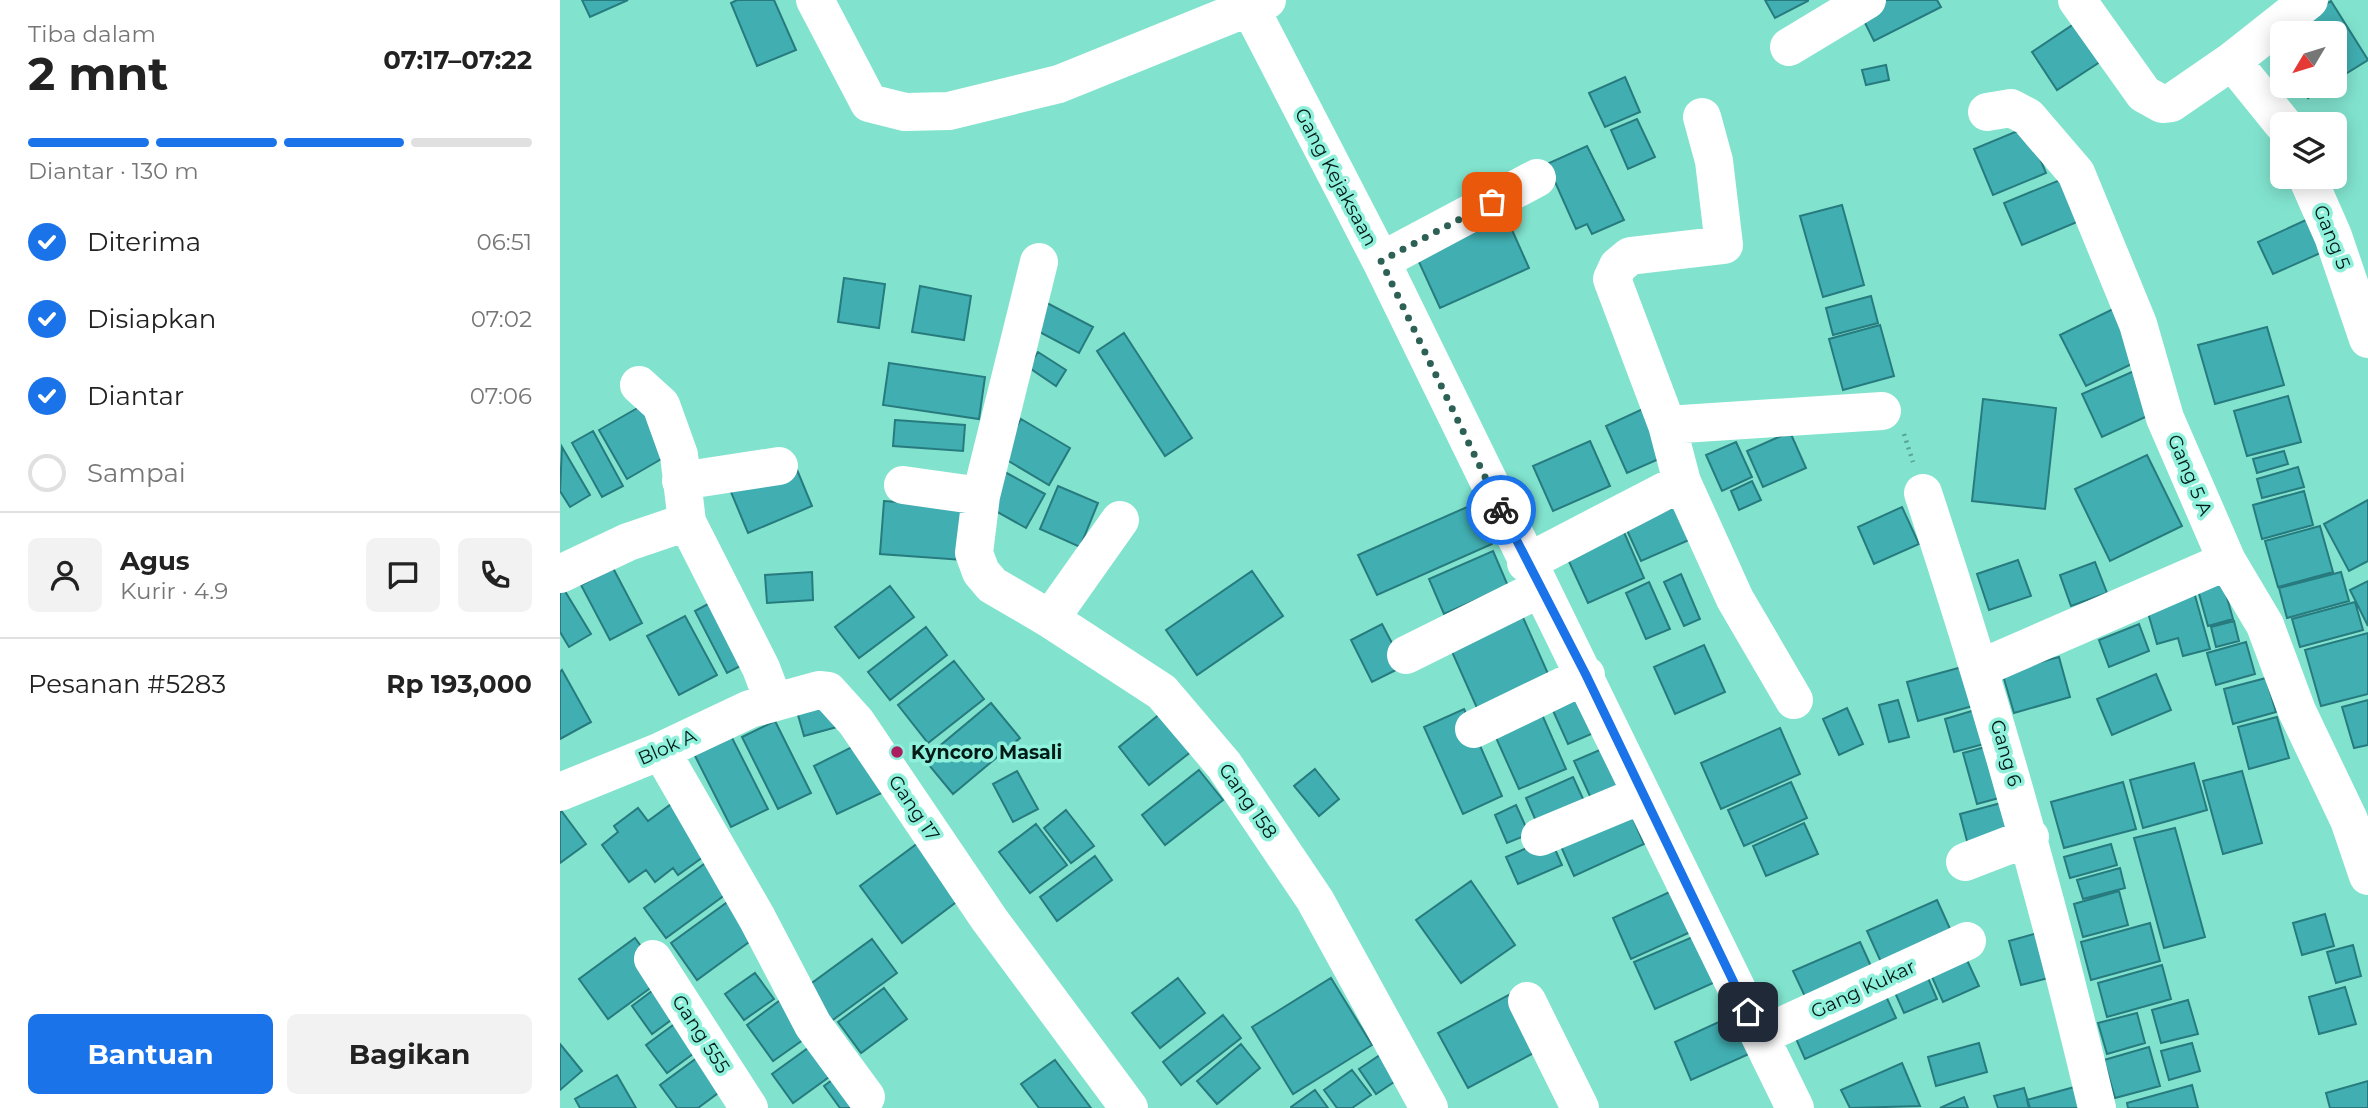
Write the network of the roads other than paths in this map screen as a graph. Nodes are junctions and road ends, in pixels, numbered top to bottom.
1 (815, 0) edge
2 (1867, 0) edge
3 (2077, 0) edge
4 (2309, 0) edge
5 (1254, 2) edge
6 (1789, 47) dead end
7 (2232, 61) junction
8 (1987, 112) dead end
9 (2273, 112) edge
10 (1702, 117) dead end
11 (1537, 178) dead end
12 (2314, 189) edge
13 (2355, 255) edge
14 (1381, 261) junction
15 (1038, 262) dead end
16 (2368, 339) edge
17 (639, 385) dead end
18 (1882, 411) road end
19 (1667, 425) junction
20 (779, 466) dead end
21 (681, 481) junction
22 (1682, 482) junction
23 (903, 485) dead end
24 (1923, 493) road end
25 (981, 496) junction
26 (1121, 520) dead end
27 (687, 522) junction
28 (2227, 561) junction
29 (560, 574) edge
30 (1532, 576) junction
31 (1050, 619) junction
32 (1406, 655) dead end
33 (1981, 668) junction
34 (1586, 675) junction
35 (1794, 700) dead end
36 (773, 701) junction
37 (1474, 729) dead end
38 (661, 751) junction
39 (560, 792) edge
40 (1641, 795) junction
41 (1540, 837) dead end
42 (2030, 837) junction
43 (1965, 862) dead end
44 (2368, 876) edge
45 (1966, 941) dead end
46 (653, 959) dead end
47 (1527, 1001) dead end
48 (1760, 1036) junction
49 (866, 1097) dead end
50 (749, 1108) edge
51 (1129, 1108) edge
52 (1429, 1108) edge
53 (1580, 1108) edge
54 (1795, 1108) edge
55 (2098, 1108) edge

1 - 5 street
2 - 6 street
3 - 7 street
4 - 7 street
5 - 14 street, Gang Kejaksaan
7 - 9 street
8 - 28 street, Gang 5 A
10 - 19 street
11 - 14 street
12 - 13 street, Gang 5
13 - 16 street, Gang 5
14 - 30 street, Gang Kejaksaan
15 - 25 street
17 - 21 street
18 - 19 street
19 - 22 street
20 - 21 street
21 - 27 street
22 - 30 street
22 - 35 street
23 - 25 street
24 - 33 street, Gang 6
25 - 31 street, Gang 158
26 - 31 street
27 - 29 street
27 - 36 street
28 - 33 street
28 - 44 street, Gang 5 A
30 - 32 street
30 - 34 street, Gang Kejaksaan
31 - 52 street, Gang 158
33 - 42 street, Gang 6
34 - 37 street
34 - 40 street, Gang Kejaksaan
36 - 38 street, Blok A
36 - 51 street, Gang 17
38 - 39 street, Blok A
38 - 49 street
40 - 41 street
40 - 48 street, Gang Kejaksaan
42 - 43 street
42 - 55 street, Gang 6
45 - 48 street, Gang Kukar
46 - 50 street, Gang 555
47 - 53 street
48 - 54 street, Gang Kejaksaan

